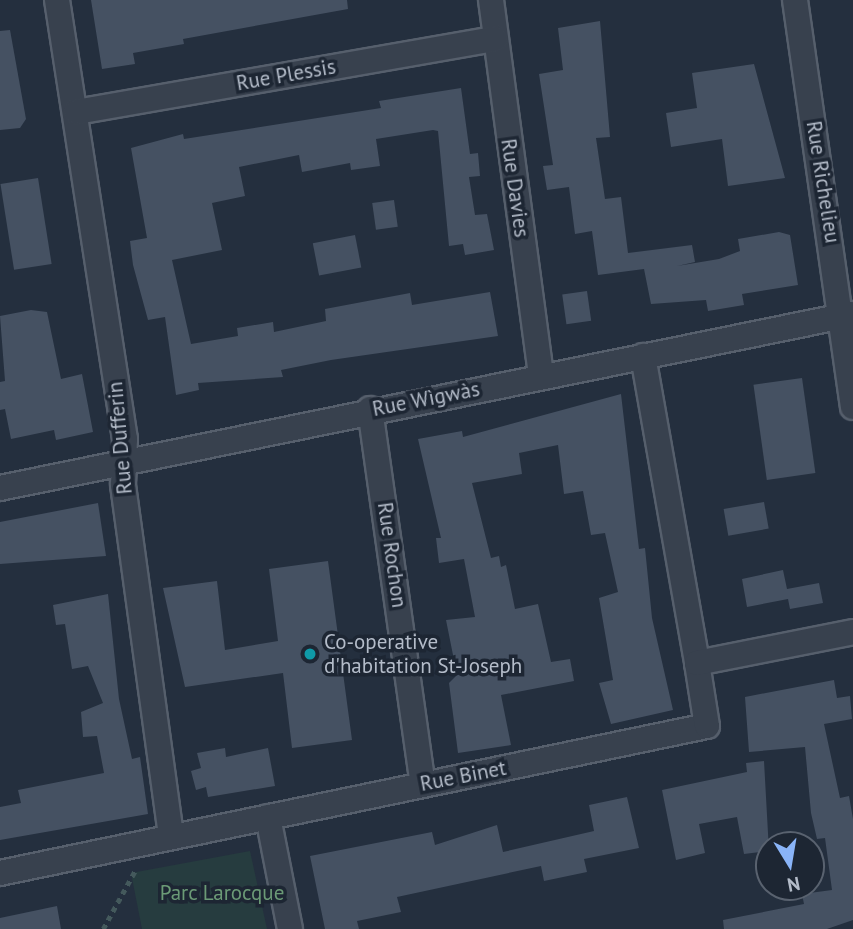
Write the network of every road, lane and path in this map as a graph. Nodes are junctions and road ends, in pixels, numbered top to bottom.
1 (57, 0) edge
2 (491, 0) edge
3 (795, 0) edge
4 (496, 39) junction
5 (76, 112) junction
6 (848, 315) edge
7 (643, 356) junction
8 (541, 376) junction
9 (853, 407) edge
10 (370, 410) junction
11 (123, 464) junction
12 (0, 488) edge
13 (853, 632) edge
14 (696, 663) junction
15 (423, 784) junction
16 (268, 817) junction
17 (171, 835) junction
18 (132, 844) junction
19 (0, 873) edge
20 (103, 929) edge
21 (290, 929) edge

1 - 5 street, Rue Dufferin
2 - 4 street, Rue Davies
3 - 6 street, Rue Richelieu
4 - 5 street, Rue Plessis
4 - 8 street, Rue Davies
5 - 11 street, Rue Dufferin
6 - 7 street, Rue Wìgwàs
6 - 9 street, Rue Richelieu
7 - 8 street, Rue Wìgwàs
7 - 14 street
8 - 10 street, Rue Wìgwàs
10 - 11 street, Rue Wìgwàs
10 - 15 street, Rue Rochon
11 - 12 street, Rue Wìgwàs
11 - 17 street, Rue Dufferin
13 - 14 street
14 - 15 street, Rue Binet
15 - 16 street, Rue Binet
16 - 17 street, Rue Binet
16 - 21 street
17 - 18 street, Rue Binet
18 - 19 street, Rue Binet
18 - 20 path

